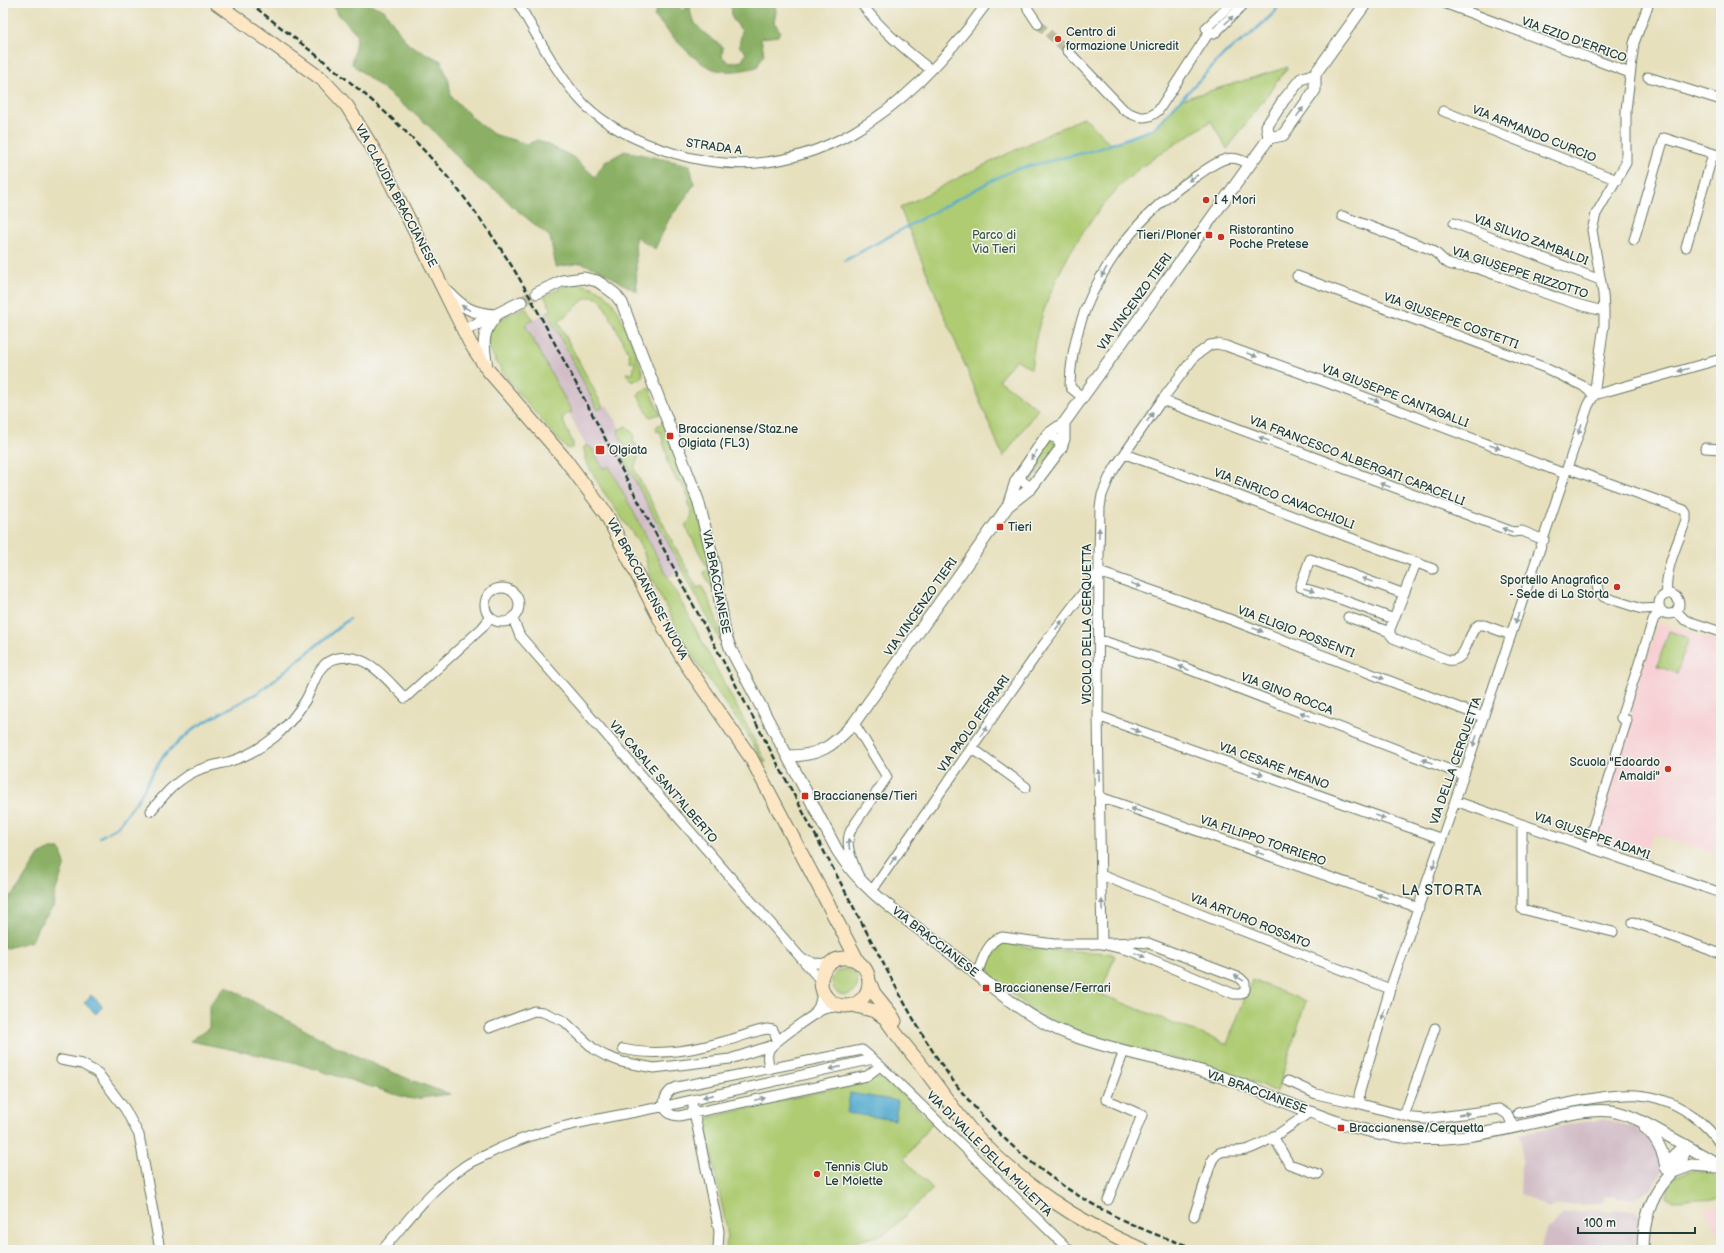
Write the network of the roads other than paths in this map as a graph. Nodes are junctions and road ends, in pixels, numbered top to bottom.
1 (216, 3) edge
2 (518, 3) edge
3 (861, 3) edge
4 (987, 3) edge
5 (1026, 3) edge
6 (1232, 3) edge
7 (1245, 3) edge
8 (1366, 3) edge
9 (1444, 3) edge
10 (1649, 3) edge
11 (1038, 24) tunnel mouth
12 (1210, 30) junction
13 (1067, 50) tunnel mouth
14 (931, 70) junction
15 (1630, 73) junction
16 (1315, 74) junction
17 (1648, 77) dead end
18 (1300, 80) junction
19 (1315, 90) junction
20 (1721, 100) edge
21 (1443, 111) dead end
22 (1270, 122) junction
23 (1284, 133) junction
24 (1269, 138) junction
25 (1717, 155) edge
26 (1250, 165) junction
27 (1616, 180) junction
28 (1342, 216) dead end
29 (1454, 223) dead end
30 (1634, 240) dead end
31 (1686, 247) dead end
32 (1297, 276) dead end
33 (1600, 280) junction
34 (442, 286) junction
35 (537, 293) tunnel mouth
36 (521, 302) tunnel mouth
37 (1604, 311) junction
38 (497, 315) junction
39 (463, 331) junction
40 (1215, 344) joint
41 (1721, 359) edge
42 (487, 369) junction
43 (1594, 395) junction
44 (1082, 397) junction
45 (1162, 400) junction
46 (1064, 423) junction
47 (1047, 434) junction
48 (1061, 448) junction
49 (1705, 448) dead end
50 (1721, 449) edge
51 (1125, 454) junction
52 (1566, 471) junction
53 (1020, 475) junction
54 (1032, 487) junction
55 (1008, 506) junction
56 (1544, 540) junction
57 (1416, 563) junction
58 (1433, 569) dead end
59 (1099, 572) junction
60 (1597, 585) dead end
61 (1404, 594) junction
62 (1667, 594) junction
63 (1661, 610) junction
64 (1676, 611) junction
65 (1348, 617) dead end
66 (490, 618) junction
67 (513, 619) junction
68 (1394, 619) junction
69 (1390, 632) junction
70 (1721, 632) edge
71 (1511, 635) junction
72 (1100, 640) junction
73 (1098, 716) junction
74 (1483, 717) junction
75 (854, 723) junction
76 (972, 748) junction
77 (788, 756) junction
78 (1463, 775) junction
79 (1026, 787) dead end
80 (1100, 797) junction
81 (1456, 801) junction
82 (151, 811) dead end
83 (1522, 825) junction
84 (1442, 839) junction
85 (1594, 849) junction
86 (1101, 875) junction
87 (860, 882) junction
88 (871, 892) junction
89 (1721, 893) edge
90 (1419, 908) junction
91 (1633, 922) dead end
92 (842, 931) junction
93 (1613, 932) dead end
94 (1102, 944) junction
95 (1721, 954) edge
96 (801, 958) junction
97 (833, 962) junction
98 (859, 963) junction
99 (977, 974) junction
100 (869, 981) junction
101 (822, 986) junction
102 (1390, 989) junction
103 (848, 1005) junction
104 (814, 1014) junction
105 (489, 1028) dead end
106 (1435, 1028) dead end
107 (775, 1043) junction
108 (623, 1049) dead end
109 (1124, 1051) junction
110 (850, 1052) junction
111 (873, 1059) junction
112 (61, 1060) dead end
113 (852, 1064) junction
114 (880, 1066) junction
115 (923, 1068) junction
116 (770, 1069) junction
117 (867, 1076) junction
118 (892, 1076) junction
119 (856, 1078) junction
120 (1288, 1082) dead end
121 (692, 1100) junction
122 (1361, 1104) junction
123 (665, 1106) junction
124 (1310, 1112) junction
125 (695, 1113) junction
126 (1513, 1114) junction
127 (1404, 1116) junction
128 (1636, 1118) junction
129 (1518, 1126) junction
130 (1273, 1136) junction
131 (1685, 1145) junction
132 (1721, 1146) edge
133 (1721, 1167) edge
134 (1671, 1170) junction
135 (1318, 1174) dead end
136 (1108, 1200) dead end
137 (1194, 1216) dead end
138 (160, 1250) edge
139 (382, 1250) edge
140 (718, 1250) edge
141 (1069, 1250) edge
142 (1143, 1250) edge
143 (1643, 1250) edge

1 - 34 main road, VIA CLAUDIA BRACCIANESE
2 - 14 street, STRADA A
3 - 14 street
4 - 14 street, STRADA A
5 - 11 street
6 - 12 street
12 -> 7 street
8 - 16 street
9 - 15 street, VIA EZIO D'ERRICO
10 - 15 street, VIA DELLA CERQUETTA
12 - 13 street
15 - 27 street, VIA DELLA CERQUETTA
16 - 18 street
16 - 19 street
17 - 20 street
18 - 19 street
18 - 22 street
23 -> 19 street
21 - 27 street, VIA ARMANDO CURCIO
22 - 23 street
22 - 24 street
23 - 24 street
24 - 26 street, VIA VINCENZO TIERI
25 - 30 street
25 - 31 street
26 - 44 street, VIA VINCENZO TIERI
26 -> 44 street
27 - 33 street, VIA DELLA CERQUETTA
28 - 37 street, VIA GIUSEPPE RIZZOTTO
29 - 33 street, VIA SILVIO ZAMBALDI
32 - 43 street, VIA GIUSEPPE COSTETTI
33 - 37 street, VIA DELLA CERQUETTA
38 -> 34 street
34 - 39 main road
35 - 77 street, VIA BRACCIANESE
36 - 38 street
37 - 43 street, VIA DELLA CERQUETTA
38 - 39 street
38 - 42 street
39 - 42 main road
40 - 45 street, VICOLO DELLA CERQUETTA
40 -> 52 street, VIA GIUSEPPE CANTAGALLI
41 -> 43 street
42 - 92 main road, VIA BRACCIANENSE NUOVA
43 -> 52 street, VIA DELLA CERQUETTA
44 - 46 street, VIA VINCENZO TIERI
51 -> 45 street, VICOLO DELLA CERQUETTA
56 -> 45 street, VIA FRANCESCO ALBERGATI CAPACELLI
46 - 47 street, VIA VINCENZO TIERI
46 - 48 street, VIA VINCENZO TIERI
47 - 48 street
47 -> 53 street, VIA VINCENZO TIERI
48 - 54 street, VIA VINCENZO TIERI
49 - 50 street
51 - 57 street, VIA ENRICO CAVACCHIOLI
59 -> 51 street, VICOLO DELLA CERQUETTA
52 - 56 street, VIA DELLA CERQUETTA
52 - 62 street, VIA GIUSEPPE CANTAGALLI
53 - 54 street
53 - 55 street, VIA VINCENZO TIERI
54 - 55 street, VIA VINCENZO TIERI
55 - 75 street, VIA VINCENZO TIERI
56 -> 71 street, VIA DELLA CERQUETTA
57 - 58 street, VIA ENRICO CAVACCHIOLI
57 - 61 street
59 - 72 street, VICOLO DELLA CERQUETTA
59 -> 74 street, VIA ELIGIO POSSENTI
76 -> 59 street, VIA PAOLO FERRARI
60 - 63 street
61 - 68 street
61 -> 68 street
62 - 63 street
62 - 64 street
63 - 64 street
63 - 85 street
64 - 70 street
65 - 69 street
66 - 67 street
66 - 67 street
66 - 82 street
67 - 96 street, VIA CASALE SANT'ALBERTO
68 - 69 street
69 - 71 street
71 - 74 street, VIA DELLA CERQUETTA
72 - 73 street, VICOLO DELLA CERQUETTA
78 -> 72 street, VIA GINO ROCCA
80 -> 73 street, VICOLO DELLA CERQUETTA
73 -> 84 street, VIA CESARE MEANO
74 -> 78 street, VIA DELLA CERQUETTA
75 - 77 street, VIA VINCENZO TIERI
87 -> 75 street
76 - 79 street
88 -> 76 street, VIA PAOLO FERRARI
77 - 87 street, VIA BRACCIANESE
78 - 81 street, VIA DELLA CERQUETTA
80 - 86 street, VICOLO DELLA CERQUETTA
90 -> 80 street, VIA FILIPPO TORRIERO
81 - 83 street, VIA GIUSEPPE ADAMI
81 - 84 street, VIA DELLA CERQUETTA
83 - 85 street, VIA GIUSEPPE ADAMI
83 - 93 street
84 -> 90 street, VIA DELLA CERQUETTA
85 - 89 street, VIA GIUSEPPE ADAMI
94 -> 86 street, VICOLO DELLA CERQUETTA
86 - 102 street, VIA ARTURO ROSSATO
87 - 88 street, VIA BRACCIANESE
88 - 99 street, VIA BRACCIANESE
90 - 102 street, VIA DELLA CERQUETTA
91 - 95 street
92 - 97 main road
92 - 98 main road, VIA BRACCIANENSE NUOVA
94 -> 94 street
94 - 99 street
96 - 97 street
96 - 101 street, VIA CASALE SANT'ALBERTO
97 - 98 main road
97 - 101 main road
98 - 100 main road
99 - 109 street, VIA BRACCIANESE
100 - 103 main road
100 - 115 main road
101 - 103 main road
101 - 104 street
102 -> 122 street, VIA DELLA CERQUETTA
103 - 104 street
103 - 115 main road
104 - 107 street
105 - 107 street
106 - 127 street
107 - 108 street
107 - 116 street
109 - 124 street, VIA BRACCIANESE
109 - 136 street
110 - 111 street, VIA DI VALLE DELLA MULETTA
110 - 113 street
110 - 116 street
111 - 113 street
111 - 114 street, VIA DI VALLE DELLA MULETTA
112 - 138 street
113 - 119 street
113 -> 121 street
114 - 117 street
114 - 118 street, VIA DI VALLE DELLA MULETTA
115 - 142 main road
116 - 123 street
117 - 118 street
117 - 119 street
118 - 141 street, VIA DI VALLE DELLA MULETTA
125 -> 119 street
120 - 122 street
121 - 123 street
121 - 125 street
122 - 127 street
123 - 125 street
123 - 139 street
124 - 129 street, VIA BRACCIANESE
124 - 130 street
125 - 140 street
127 -> 126 street
126 - 129 street
126 - 132 street
128 - 129 street, VIA BRACCIANESE
128 - 131 street, VIA BRACCIANESE
128 - 134 street
130 - 135 street
130 - 137 street
131 - 133 street, VIA BRACCIANESE
131 - 134 street
133 - 134 street
134 - 143 street

